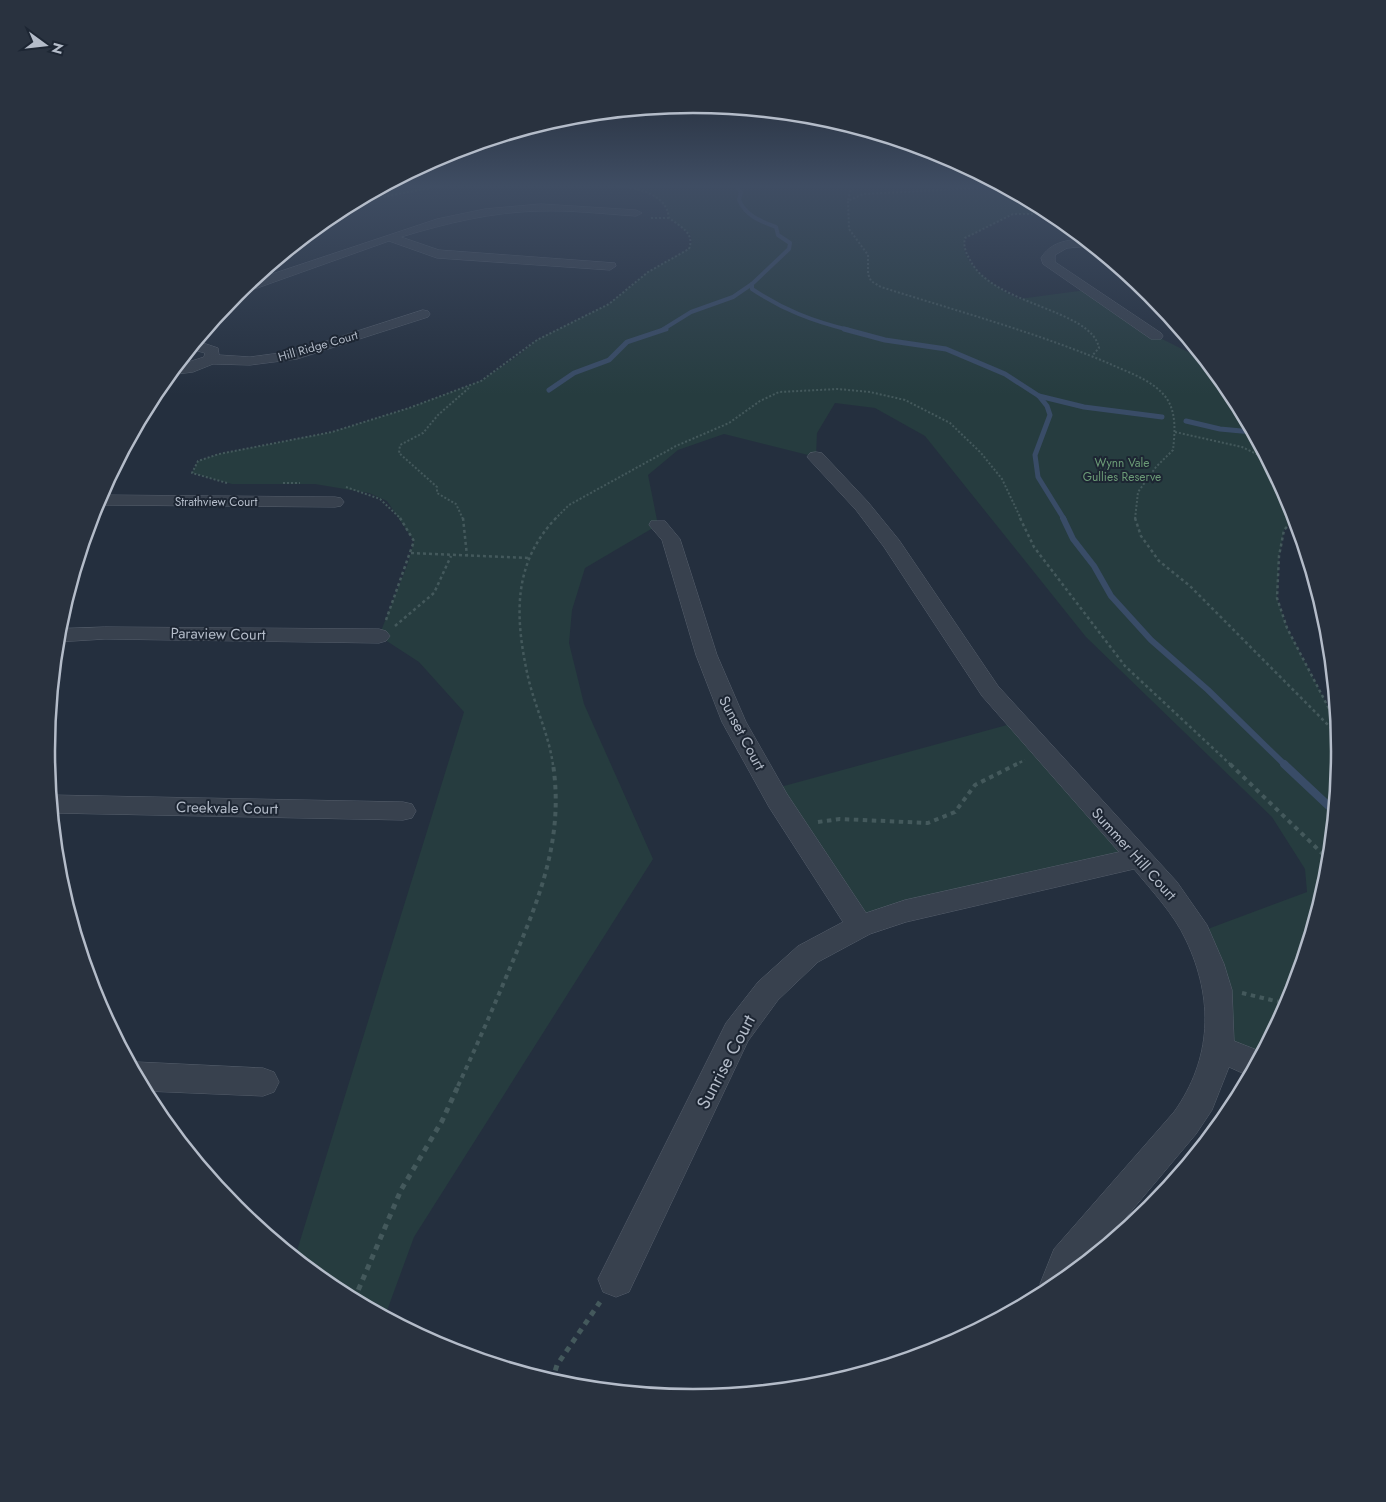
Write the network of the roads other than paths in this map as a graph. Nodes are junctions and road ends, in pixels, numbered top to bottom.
1 (338, 255) edge
2 (453, 255) edge
3 (1049, 255) edge
4 (610, 266) dead end
5 (260, 282) edge
6 (423, 314) dead end
7 (1156, 336) dead end
8 (201, 346) edge
9 (210, 359) junction
10 (182, 370) edge
11 (816, 457) dead end
12 (338, 494) road end
13 (107, 500) edge
14 (658, 525) dead end
15 (66, 636) edge
16 (379, 636) road end
17 (57, 804) edge
18 (403, 811) dead end
19 (1139, 858) junction
20 (860, 926) junction
21 (1218, 1048) junction
22 (1250, 1062) edge
23 (144, 1076) edge
24 (263, 1082) dead end
25 (1063, 1270) edge
26 (616, 1279) road end

1 - 5 street
2 - 4 street
3 - 7 street
6 - 9 street, Hill Ridge Court
8 - 9 street
9 - 10 street
11 - 19 street, Summer Hill Court
12 - 13 street, Strathview Court
14 - 20 street, Sunset Court
15 - 16 street, Paraview Court
17 - 18 street, Creekvale Court
19 - 20 street, Sunrise Court
19 - 21 street, Summer Hill Court
20 - 26 street, Sunrise Court
21 - 22 street
21 - 25 street, Summer Hill Court
23 - 24 street

